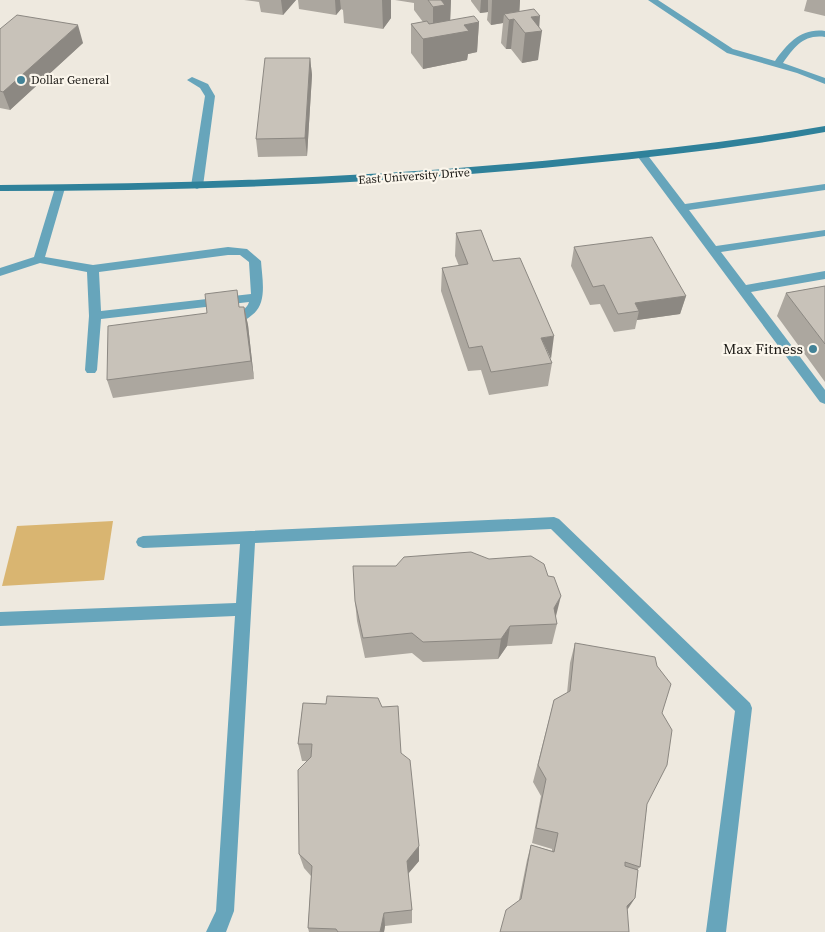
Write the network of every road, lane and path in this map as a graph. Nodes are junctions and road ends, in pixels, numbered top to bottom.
1 (652, 0) edge
2 (825, 34) edge
3 (778, 64) junction
4 (192, 80) dead end
5 (825, 81) edge
6 (825, 129) edge
7 (642, 155) junction
8 (197, 186) junction
9 (825, 187) edge
10 (0, 188) edge
11 (60, 188) junction
12 (682, 208) junction
13 (825, 232) edge
14 (714, 250) junction
15 (38, 259) junction
16 (93, 269) junction
17 (0, 272) edge
18 (825, 275) edge
19 (743, 289) junction
20 (257, 298) junction
21 (96, 316) junction
22 (242, 317) edge
23 (91, 370) dead end
24 (825, 399) edge
25 (248, 537) junction
26 (143, 542) dead end
27 (244, 609) junction
28 (0, 619) edge
29 (216, 932) edge
30 (716, 932) edge

1 - 3 lane
2 - 3 lane
3 - 5 lane
4 - 8 street
6 - 7 main road, East University Drive
7 - 8 main road, East University Drive
7 - 12 lane
8 - 11 main road, East University Drive
9 - 12 lane
10 - 11 main road, East University Drive
11 - 15 lane
12 - 14 lane
13 - 14 lane
14 - 19 lane
15 - 16 lane
15 - 17 lane
16 - 20 lane
16 - 21 lane
18 - 19 lane
19 - 24 lane
20 - 21 lane
20 - 22 lane
21 - 23 lane
25 - 26 lane
25 - 27 lane
25 - 30 lane
27 - 28 lane
27 - 29 lane

